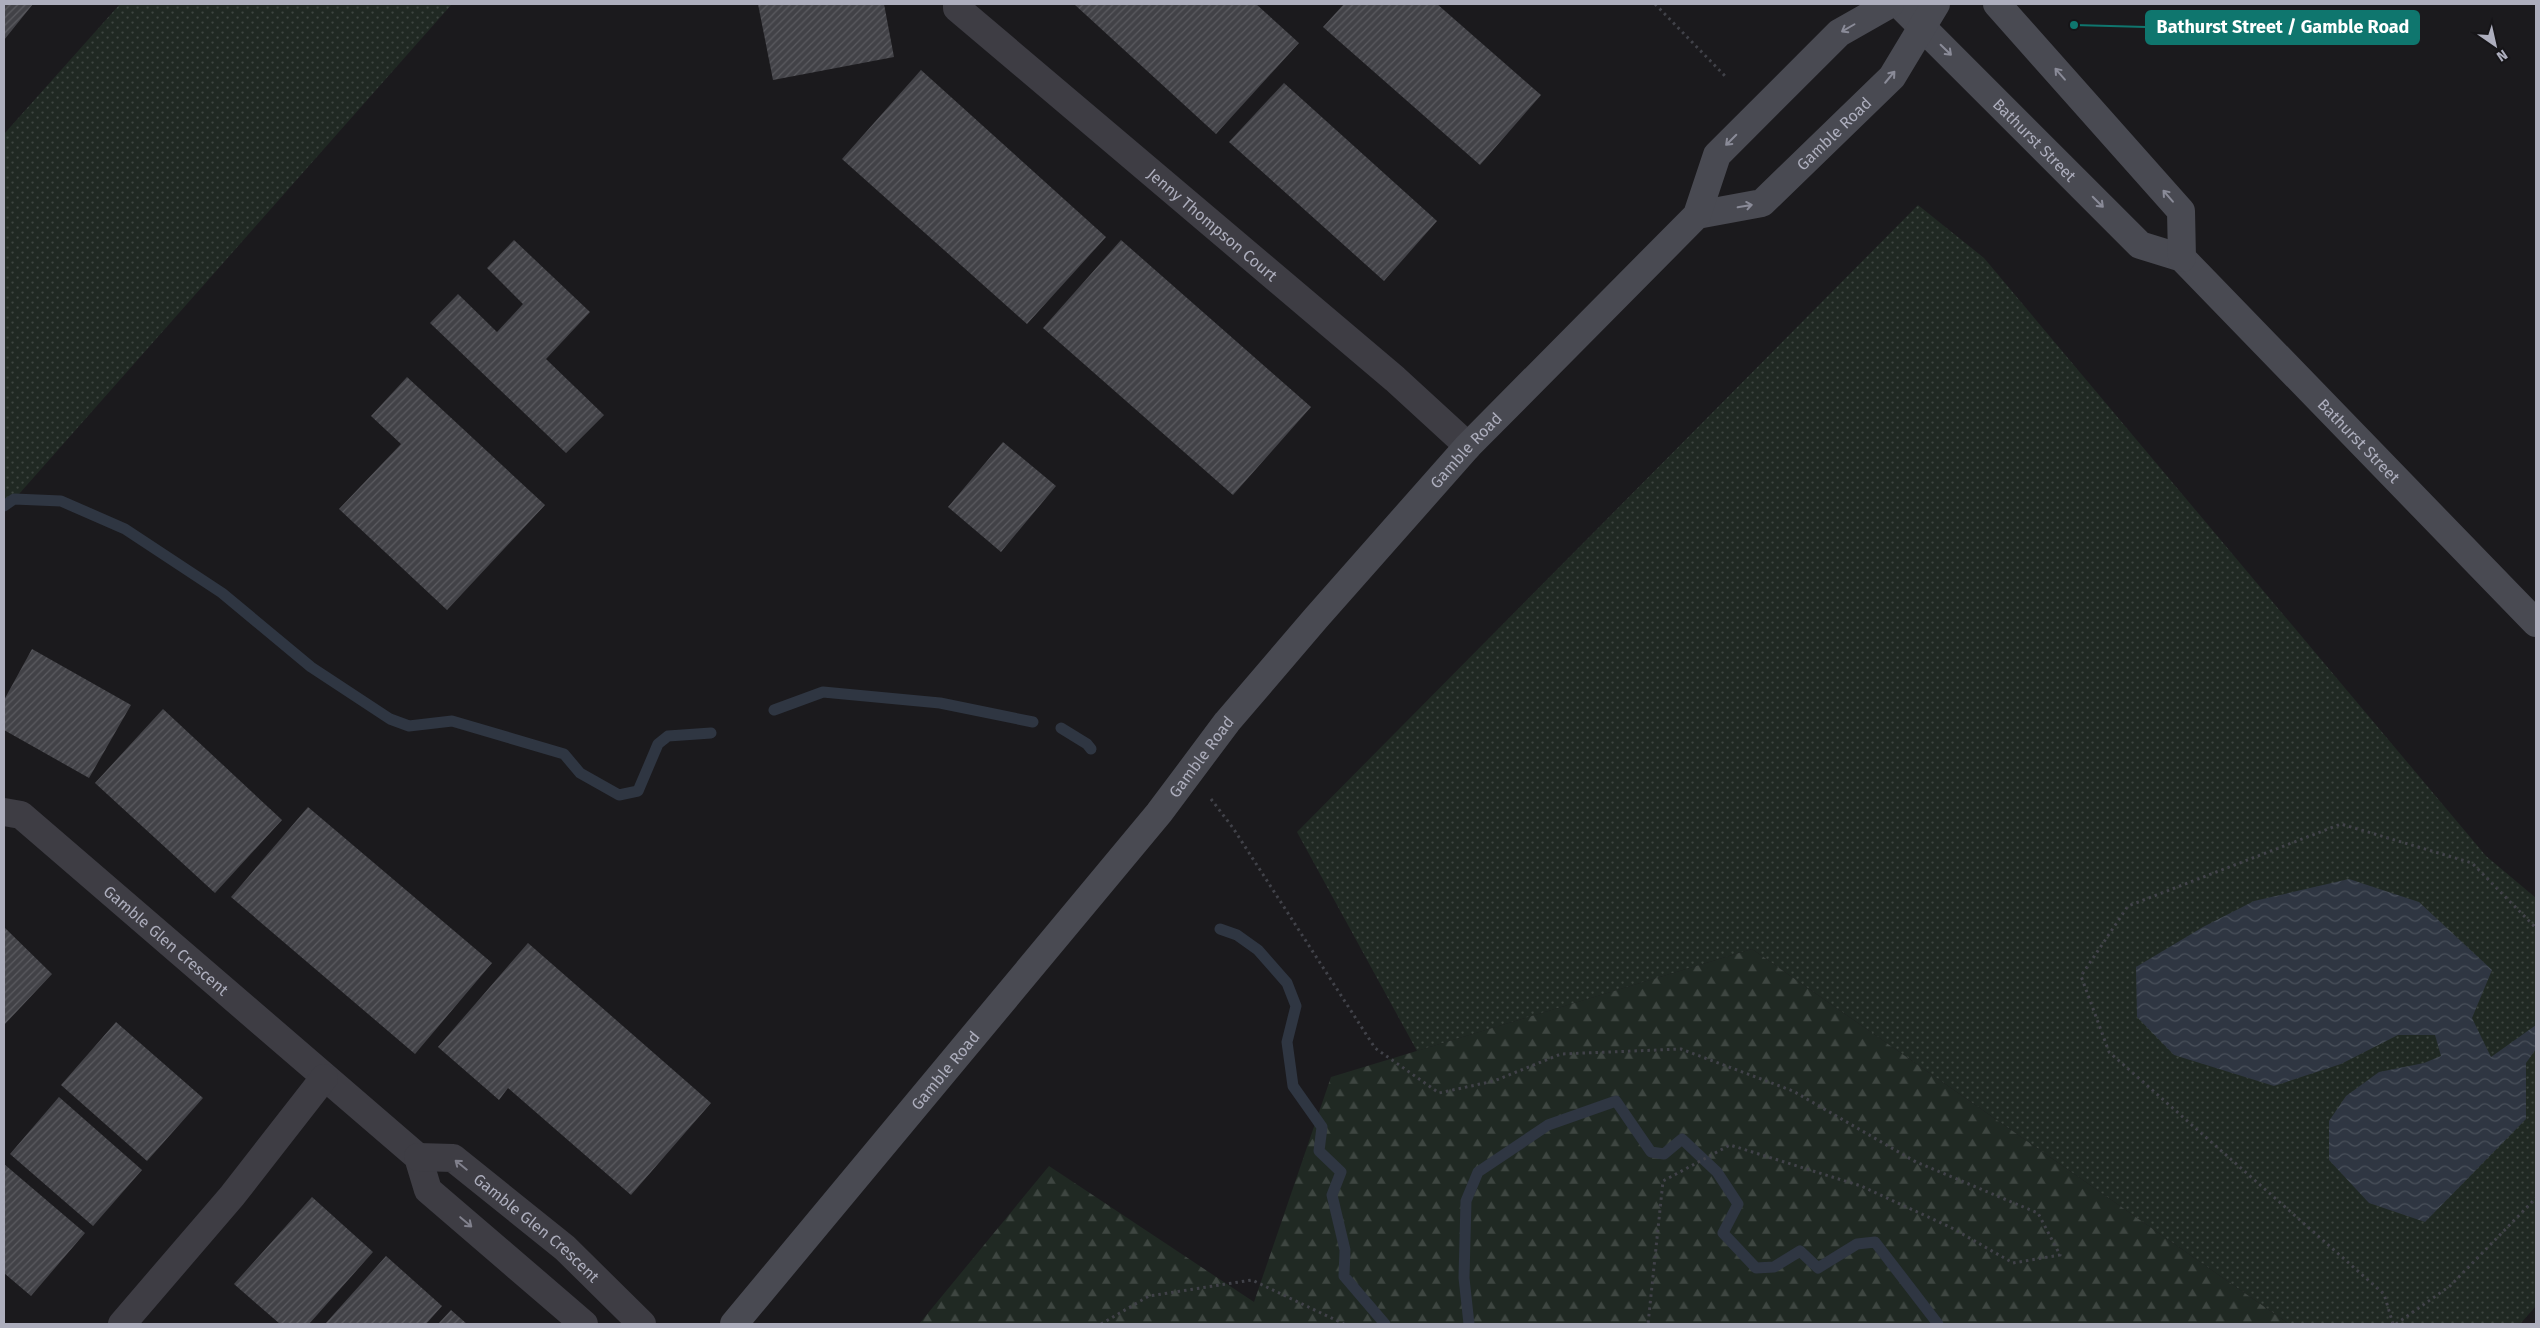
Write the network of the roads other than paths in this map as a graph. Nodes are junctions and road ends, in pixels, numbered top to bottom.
1 (957, 4) edge
2 (1890, 4) edge
3 (1899, 4) edge
4 (1936, 4) edge
5 (1997, 4) edge
6 (1922, 27) junction
7 (1697, 215) junction
8 (2182, 258) junction
9 (1468, 446) junction
10 (2536, 623) edge
11 (4, 812) edge
12 (324, 1078) junction
13 (418, 1157) junction
14 (122, 1324) edge
15 (584, 1324) edge
16 (642, 1324) edge
17 (734, 1324) edge

1 - 9 street, Jenny Thompson Court
2 -> 7 main road, Gamble Road
3 - 6 main road, Bathurst Street
4 - 6 main road, Gamble Road
8 -> 5 main road
7 -> 6 main road, Gamble Road
6 -> 8 main road, Bathurst Street
7 - 9 main road, Gamble Road
8 - 10 main road, Bathurst Street
9 - 17 main road, Gamble Road
11 - 12 street, Gamble Glen Crescent
12 - 13 street, Gamble Glen Crescent
12 - 14 street
13 -> 15 street
16 -> 13 street, Gamble Glen Crescent

